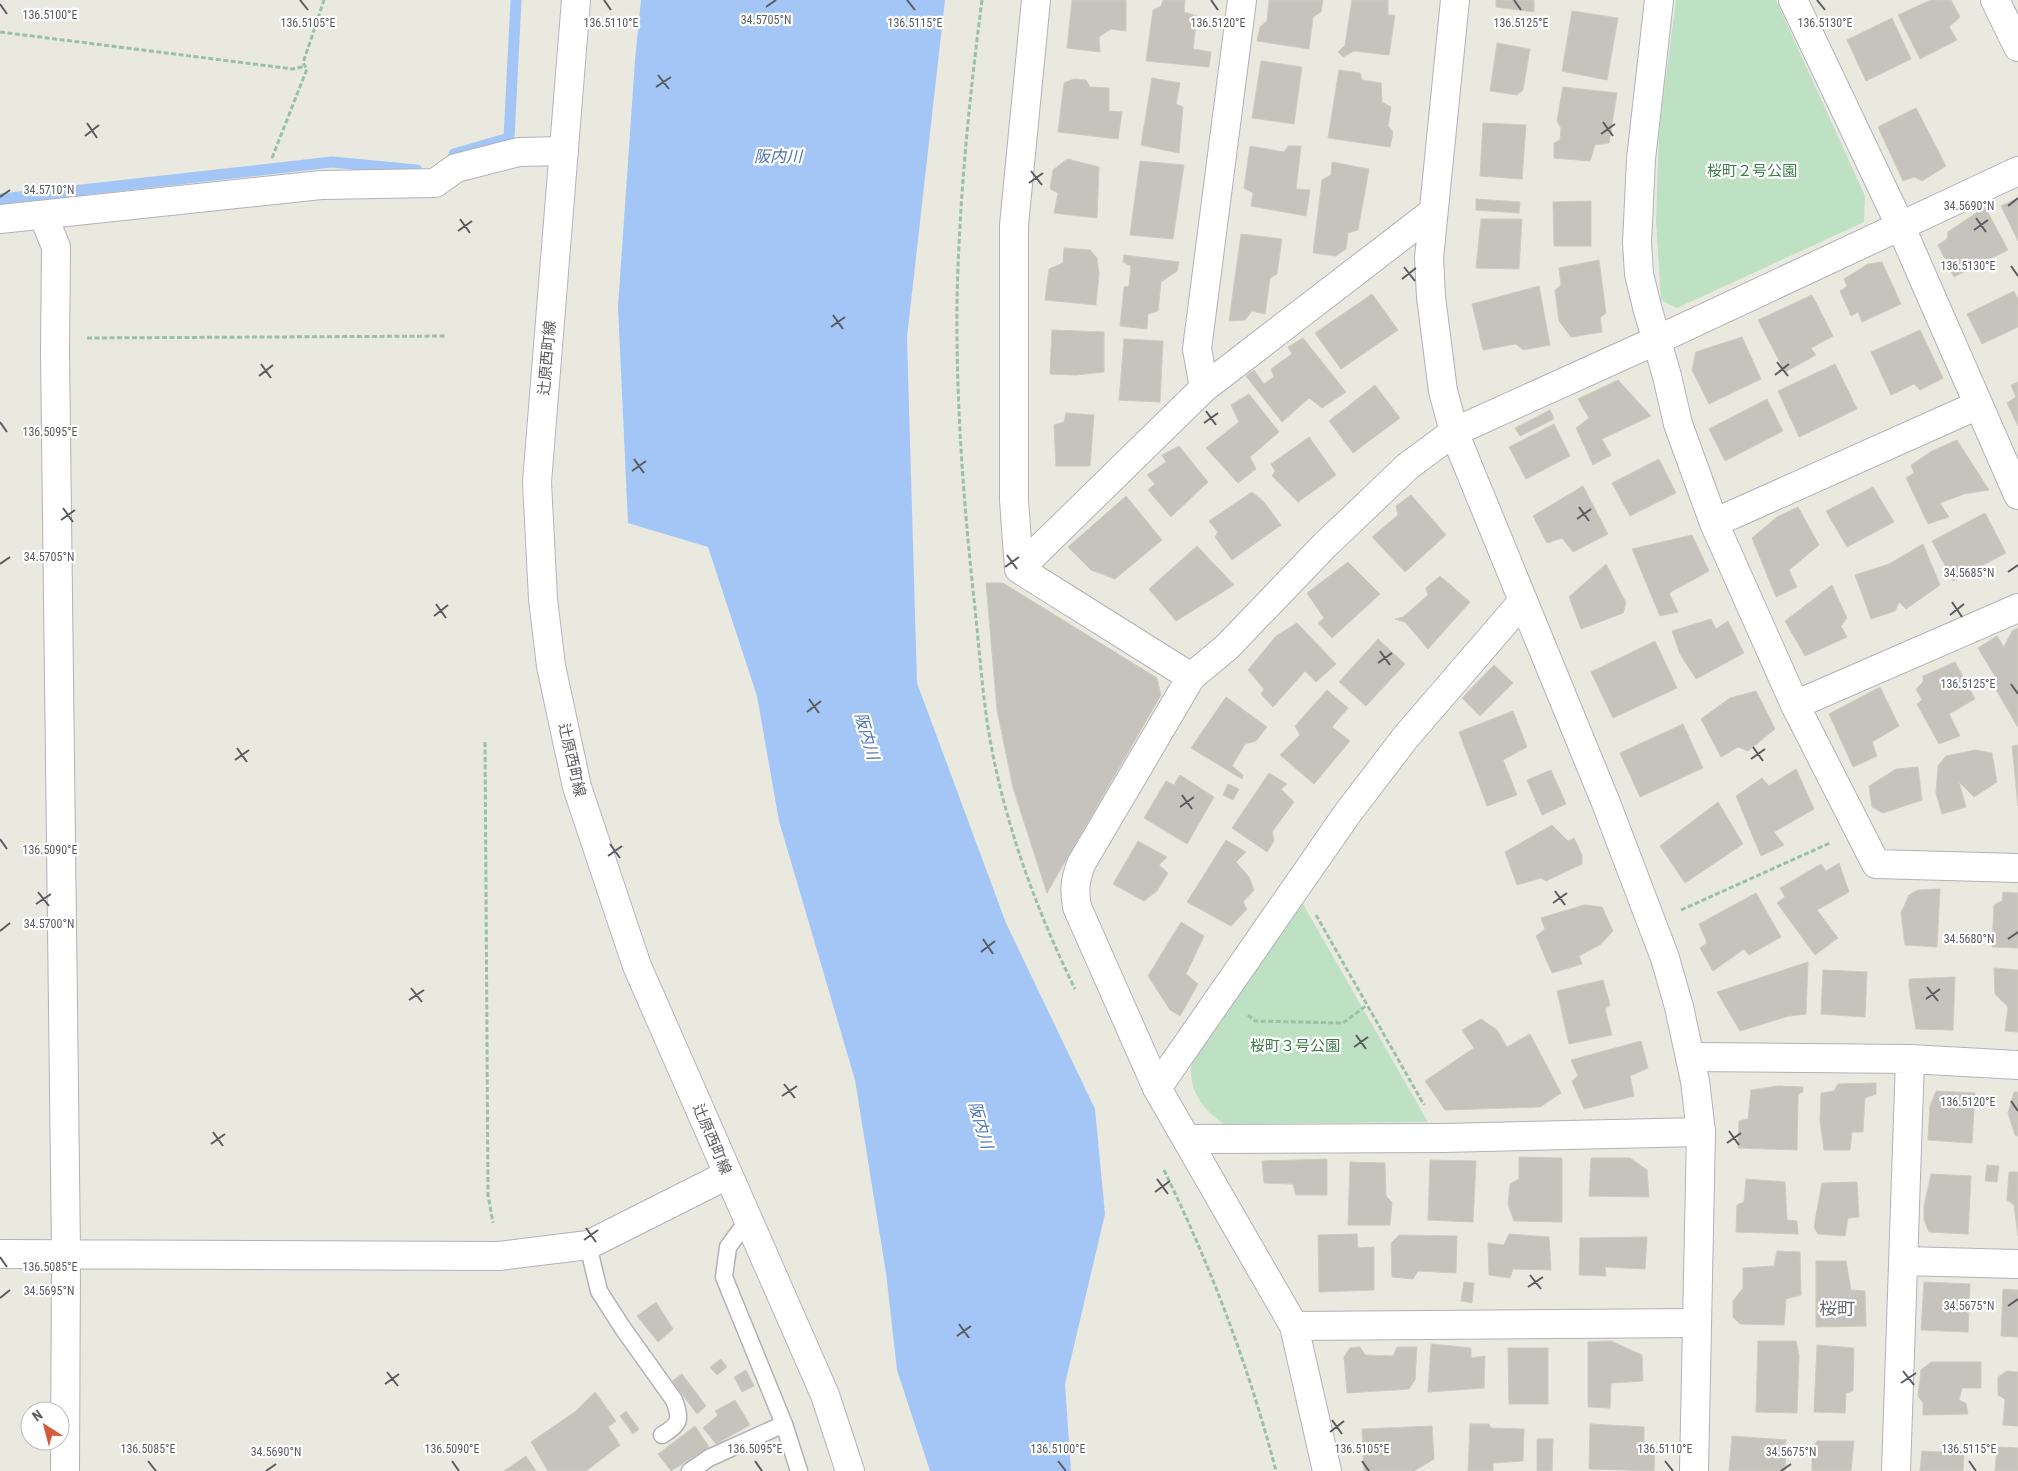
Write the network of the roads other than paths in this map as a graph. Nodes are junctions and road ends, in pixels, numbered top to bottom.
1 (576, 0) edge
2 (1036, 0) edge
3 (1242, 0) edge
4 (1455, 0) edge
5 (1659, 0) edge
6 (1793, 0) edge
7 (1995, 0) edge
8 (2018, 47) edge
9 (564, 151) junction
10 (2018, 171) edge
11 (1433, 212) junction
12 (43, 215) junction
13 (0, 219) edge
14 (1900, 225) junction
15 (1655, 341) junction
16 (1204, 388) junction
17 (1978, 405) junction
18 (1454, 432) junction
19 (2018, 495) edge
20 (1714, 523) junction
21 (1019, 569) junction
22 (1523, 601) junction
23 (2018, 608) edge
24 (1191, 677) junction
25 (1795, 705) junction
26 (2018, 868) edge
27 (1690, 1057) junction
28 (1910, 1059) junction
29 (2018, 1065) edge
30 (1157, 1088) junction
31 (1701, 1132) junction
32 (1188, 1139) junction
33 (727, 1175) junction
34 (748, 1220) junction
35 (588, 1245) junction
36 (66, 1253) junction
37 (0, 1254) edge
38 (1903, 1261) junction
39 (2018, 1264) edge
40 (1697, 1323) junction
41 (1294, 1326) junction
42 (784, 1424) junction
43 (662, 1435) dead end
44 (65, 1471) edge
45 (690, 1471) edge
46 (799, 1471) edge
47 (850, 1471) edge
48 (1326, 1471) edge
49 (1694, 1471) edge
50 (1896, 1471) edge

1 - 9 street, 辻原西町線
2 - 21 street
3 - 16 street
4 - 11 street
5 - 15 street
6 - 14 street
7 - 8 street
9 - 12 street
9 - 33 street, 辻原西町線
10 - 14 street
11 - 16 street
11 - 18 street
12 - 13 street
12 - 36 street
14 - 15 street
14 - 17 street
15 - 18 street
15 - 20 street
16 - 21 street
17 - 19 street
17 - 20 street
18 - 22 street
18 - 24 street
20 - 25 street
21 - 24 street
22 - 27 street
22 - 30 street
23 - 25 street
24 - 30 street
25 - 26 street
27 - 28 street
27 - 31 street
28 - 29 street
28 - 38 street
30 - 32 street
31 - 32 street
31 - 40 street
32 - 41 street
33 - 34 street, 辻原西町線
33 - 35 street
34 - 42 lane
34 - 47 street, 辻原西町線
35 - 36 street
35 - 43 lane
36 - 37 street
36 - 44 street
38 - 39 street
38 - 50 street
40 - 41 street
40 - 49 street
41 - 48 street
42 - 45 lane
42 - 46 lane

